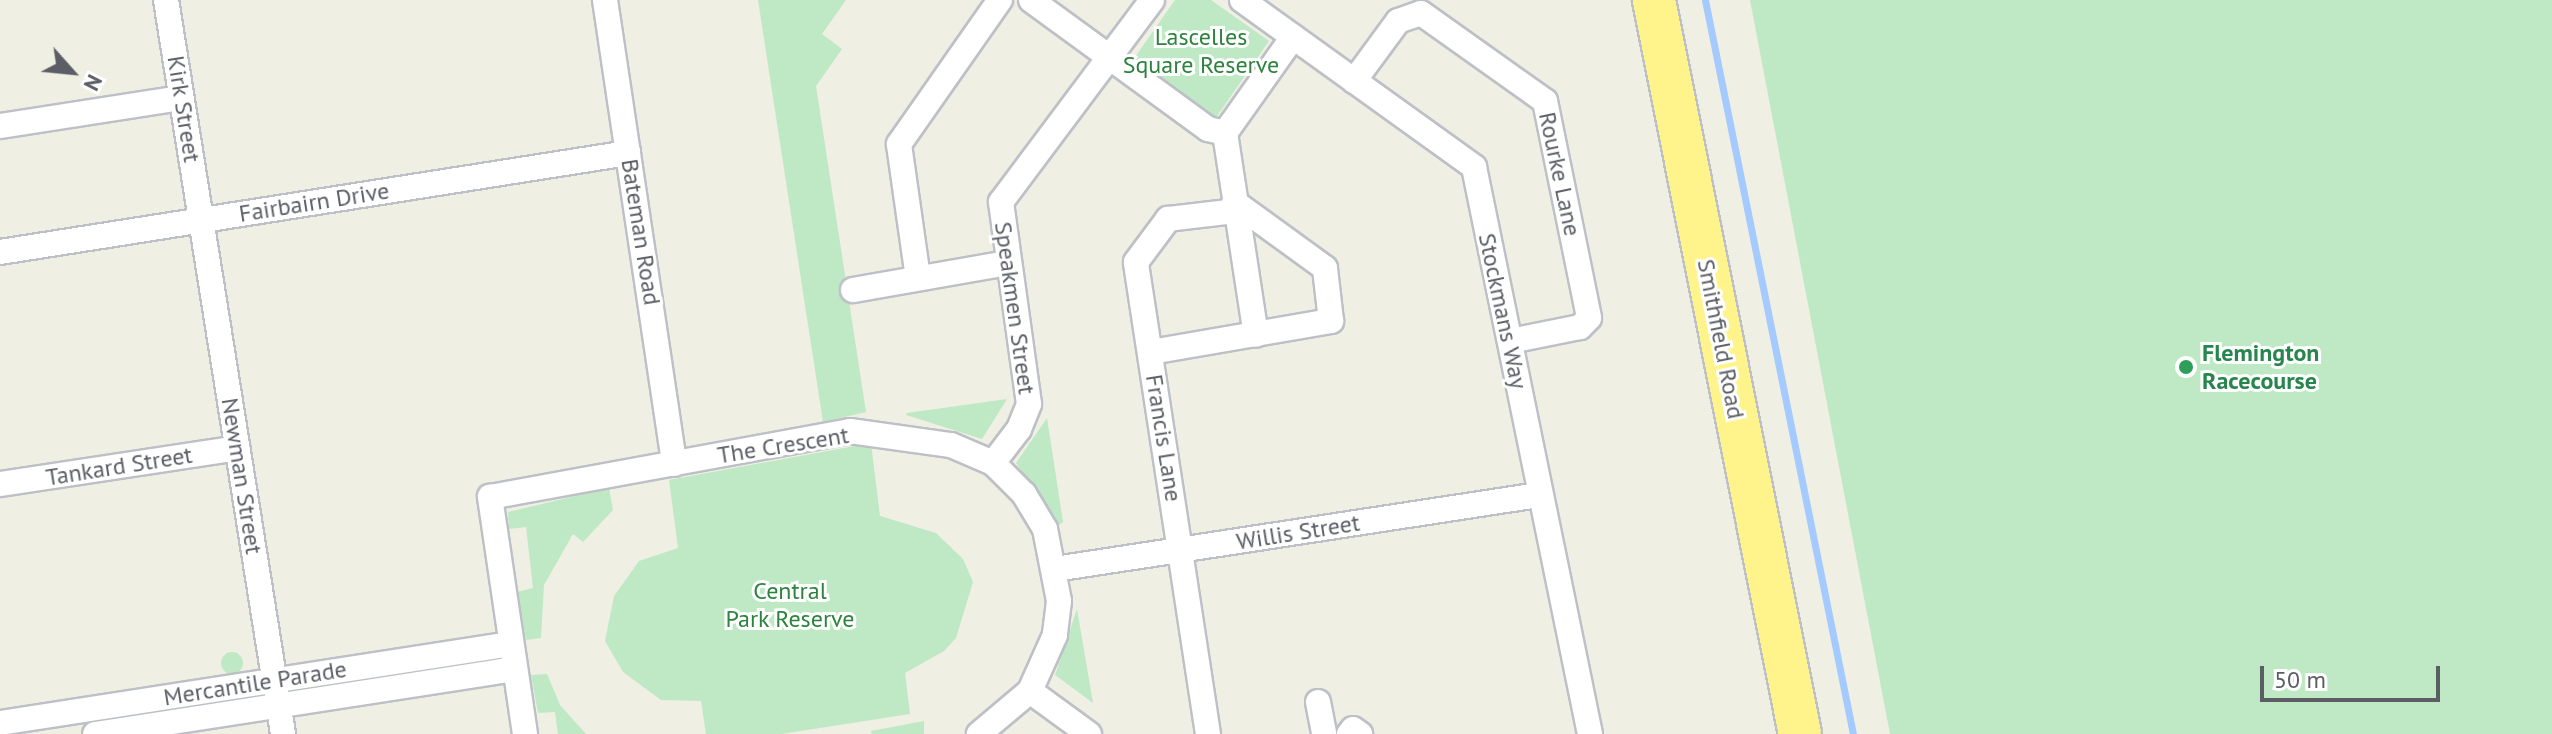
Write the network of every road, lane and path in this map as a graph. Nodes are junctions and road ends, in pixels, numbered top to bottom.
1 (166, 0) edge
2 (605, 0) edge
3 (1000, 0) edge
4 (1031, 0) edge
5 (1152, 0) edge
6 (1242, 0) edge
7 (1654, 0) edge
8 (1293, 37) junction
9 (1110, 58) junction
10 (1354, 81) junction
11 (181, 98) junction
12 (0, 126) edge
13 (1225, 133) junction
14 (628, 153) junction
15 (1235, 206) junction
16 (202, 219) junction
17 (0, 252) edge
18 (1008, 263) junction
19 (918, 278) junction
20 (853, 290) dead end
21 (1256, 335) junction
22 (1510, 341) junction
23 (1151, 352) junction
24 (237, 448) junction
25 (993, 463) junction
26 (674, 464) junction
27 (0, 484) edge
28 (1540, 495) junction
29 (1182, 550) junction
30 (1055, 569) junction
31 (513, 656) junction
32 (274, 679) junction
33 (1030, 691) junction
34 (1318, 702) dead end
35 (279, 707) junction
36 (0, 723) edge
37 (95, 734) edge
38 (283, 734) edge
39 (525, 734) edge
40 (979, 734) edge
41 (1089, 734) edge
42 (1208, 734) edge
43 (1324, 734) edge
44 (1349, 734) edge
45 (1360, 734) edge
46 (1590, 734) edge
47 (1798, 734) edge

1 - 11 street, Kirk Street
2 - 14 street, Bateman Road
3 - 19 street
4 - 9 street
5 - 9 street, Speakmen Street
6 - 8 street, Stockmans Way
7 - 47 highway, Smithfield Road
8 - 10 street, Stockmans Way
8 - 13 street
9 - 13 street
9 - 18 street, Speakmen Street
10 - 22 street, Stockmans Way
10 - 22 street, Rourke Lane
11 - 12 street
11 - 16 street, Kirk Street
13 - 15 street
14 - 16 street, Fairbairn Drive
14 - 26 street, Bateman Road
15 - 21 street
15 - 21 street
15 - 23 street, Francis Lane
16 - 17 street, Fairbairn Drive
16 - 24 street, Newman Street
18 - 19 street
18 - 25 street, Speakmen Street
19 - 20 street
21 - 23 street
22 - 28 street, Stockmans Way
23 - 29 street, Francis Lane
24 - 27 street, Tankard Street
24 - 32 street, Newman Street
25 - 26 street, The Crescent
25 - 30 street, The Crescent
26 - 31 street, The Crescent
28 - 29 street, Willis Street
28 - 46 street, Stockmans Way
29 - 30 street, Willis Street
29 - 42 street, Francis Lane
30 - 33 street, The Crescent
31 - 32 street, Mercantile Parade
31 - 35 street, Mercantile Parade
31 - 39 street, The Crescent
32 - 35 street, Newman Street
32 - 36 street, Mercantile Parade
33 - 40 street, The Crescent
33 - 41 street
34 - 43 street
35 - 37 street, Mercantile Parade
35 - 38 street, Newman Street
44 - 45 street

